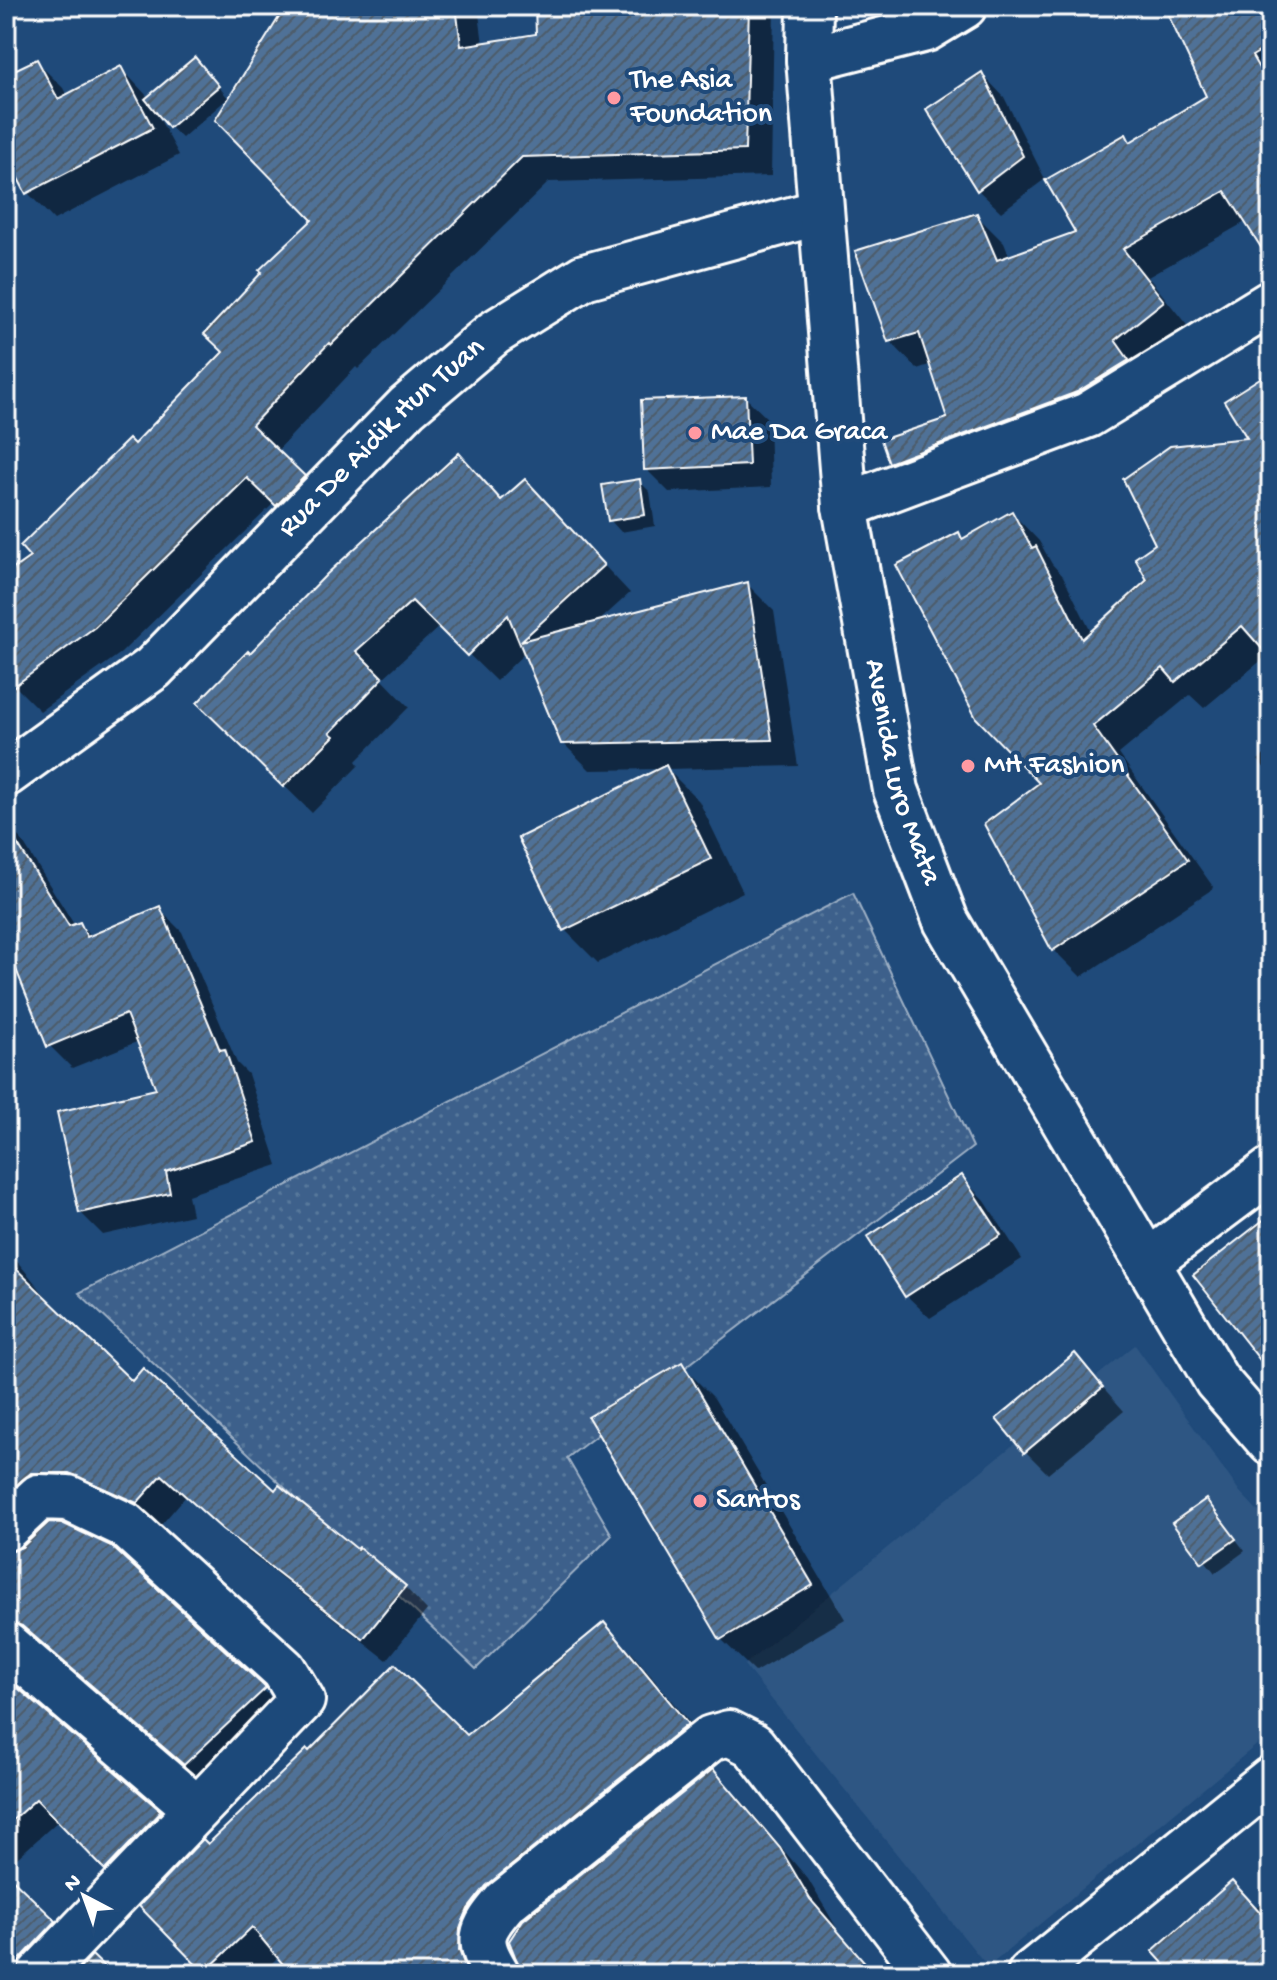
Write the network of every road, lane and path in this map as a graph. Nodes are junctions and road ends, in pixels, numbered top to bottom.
1 (810, 6) edge
2 (964, 6) edge
3 (809, 59) junction
4 (820, 212) junction
5 (1271, 303) edge
6 (845, 506) junction
7 (6, 774) edge
8 (1271, 1170) edge
9 (1147, 1263) junction
10 (1271, 1443) edge
11 (6, 1528) edge
12 (6, 1645) edge
13 (1271, 1779) edge
14 (197, 1809) junction
15 (40, 1974) edge
16 (497, 1974) edge
17 (929, 1974) edge
18 (1030, 1974) edge

1 - 3 street, Avenida Luro Mata
2 - 3 street
3 - 4 street, Avenida Luro Mata
4 - 6 street, Avenida Luro Mata
4 - 7 street, Rua De Aidik Hun Tuan
5 - 6 street
6 - 9 street, Avenida Luro Mata
8 - 9 street
9 - 10 street, Avenida Luro Mata
11 - 14 street
12 - 14 street
13 - 18 street
14 - 15 street
16 - 17 street

